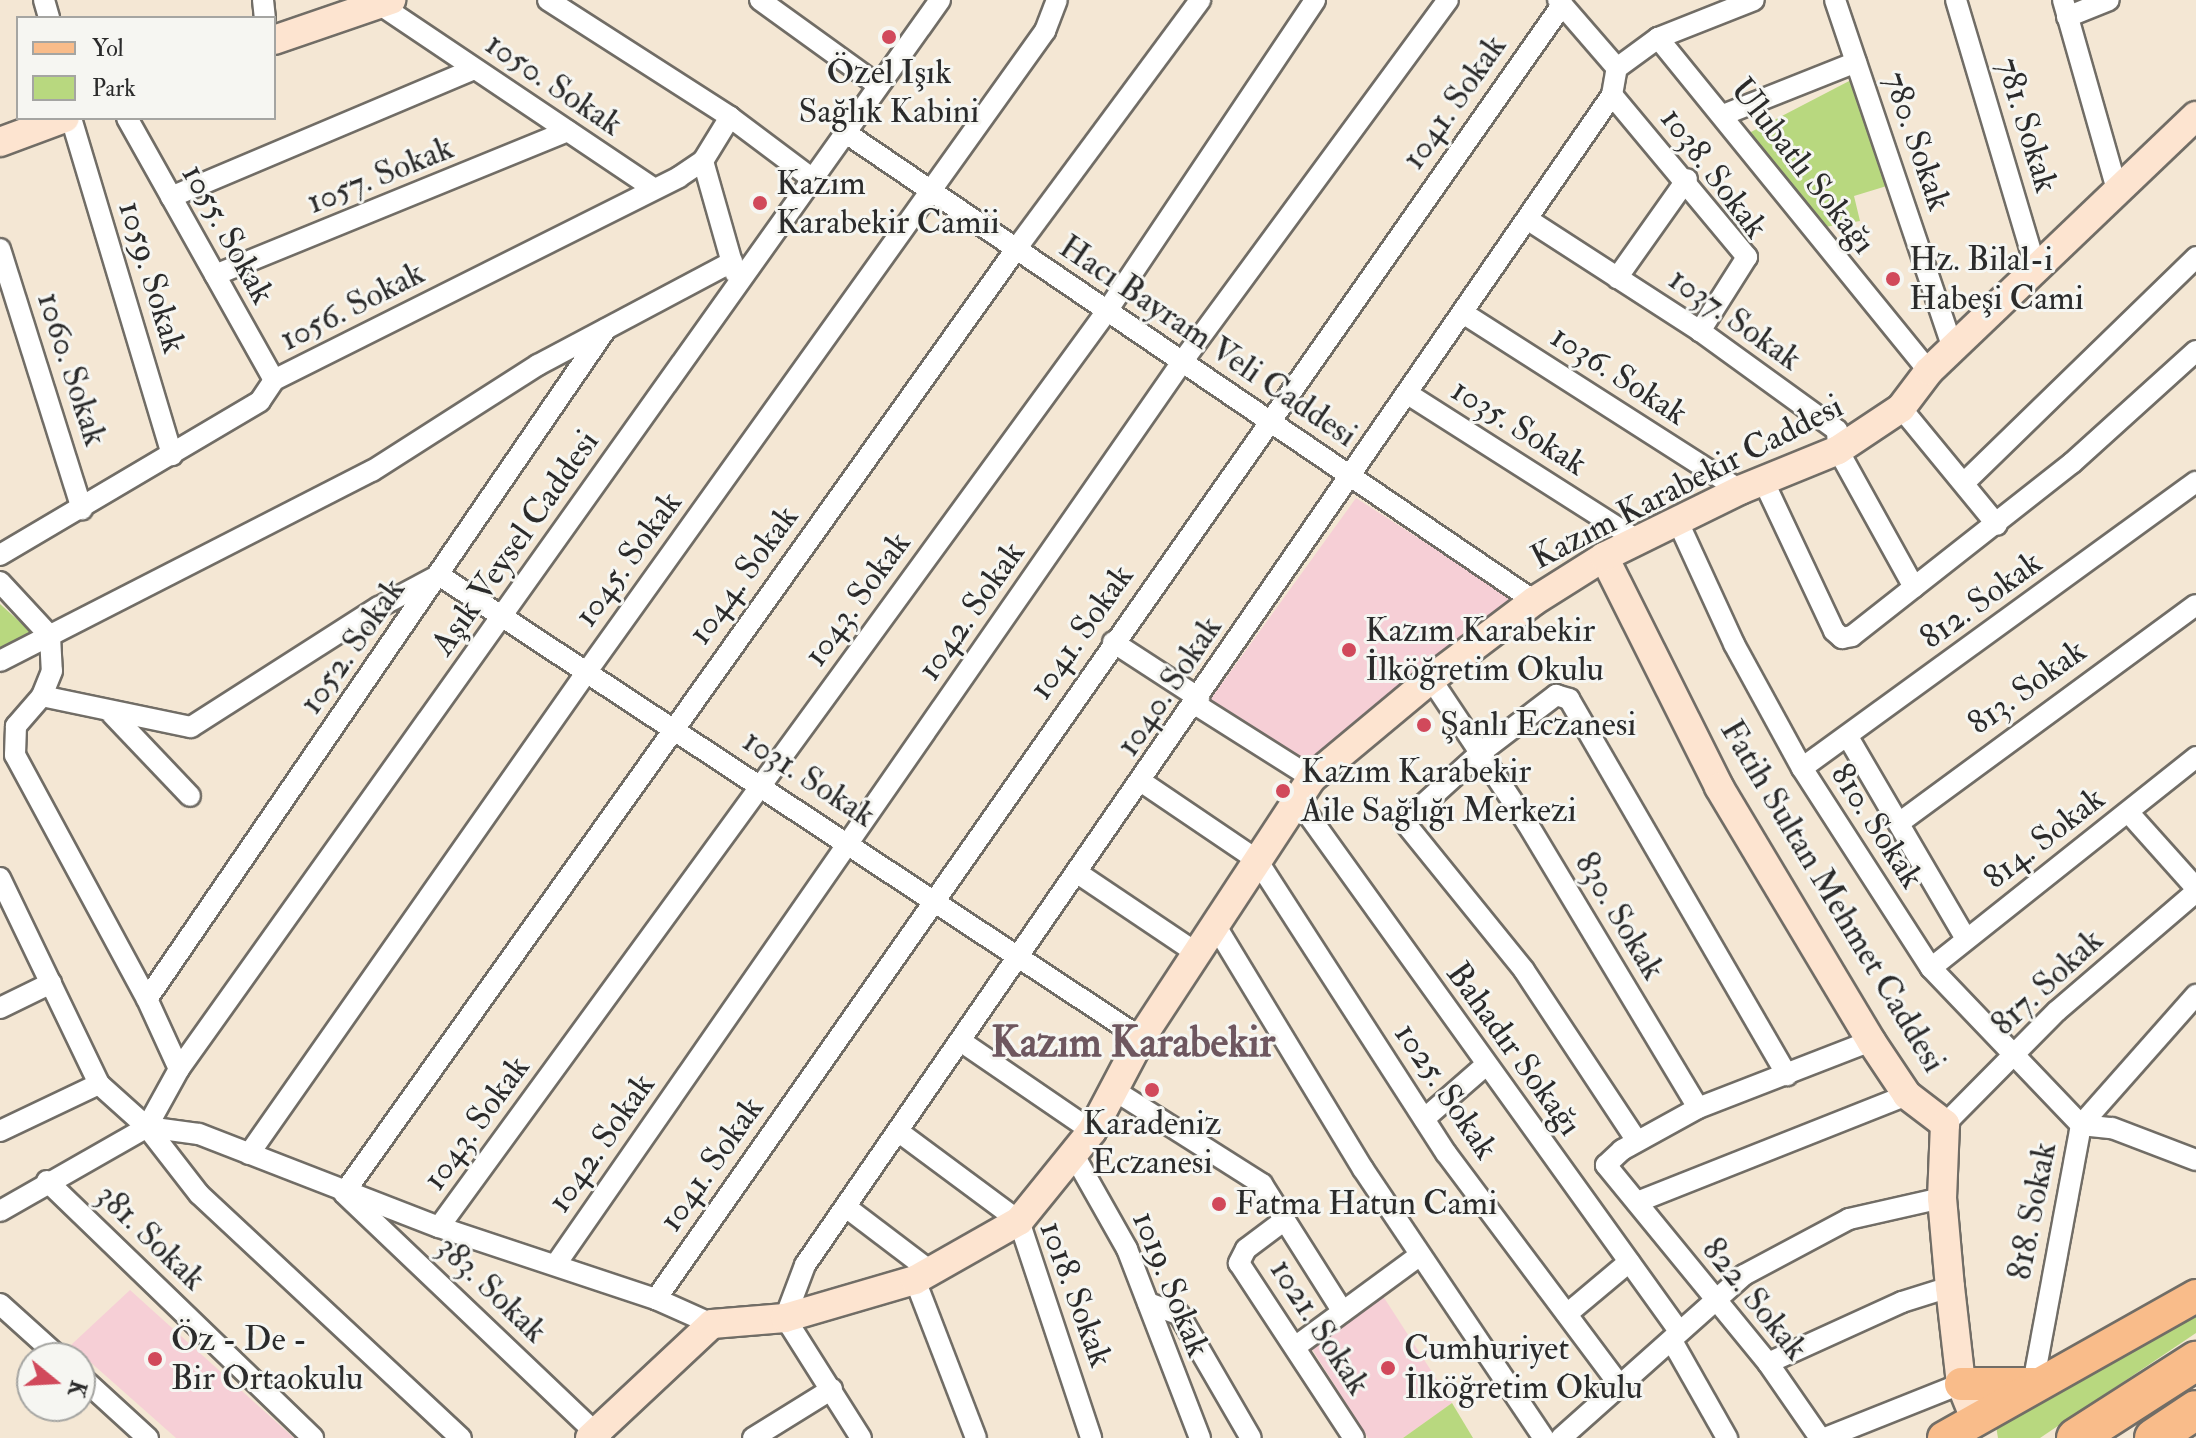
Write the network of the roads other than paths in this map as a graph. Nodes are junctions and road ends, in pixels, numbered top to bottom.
1 (339, 0) edge
2 (548, 0) edge
3 (760, 0) edge
4 (940, 0) edge
5 (1057, 0) edge
6 (1200, 0) edge
7 (1315, 0) edge
8 (1448, 0) edge
9 (1754, 0) edge
10 (1835, 0) edge
11 (1956, 0) edge
12 (2109, 0) edge
13 (385, 2) edge
14 (1560, 2) edge
15 (2065, 8) edge
16 (276, 22) edge
17 (1658, 38) junction
18 (276, 39) edge
19 (1856, 62) junction
20 (1617, 68) junction
21 (474, 69) junction
22 (878, 85) junction
23 (1612, 95) junction
24 (1723, 115) junction
25 (2196, 116) edge
26 (730, 117) junction
27 (60, 120) edge
28 (72, 120) edge
29 (128, 120) edge
30 (568, 131) junction
31 (846, 133) junction
32 (0, 142) edge
33 (703, 161) junction
34 (1687, 179) junction
35 (814, 180) junction
36 (654, 189) junction
37 (2117, 190) junction
38 (931, 191) junction
39 (171, 197) junction
40 (1527, 219) junction
41 (0, 249) edge
42 (1016, 249) junction
43 (2196, 257) edge
44 (732, 262) junction
45 (2036, 269) junction
46 (215, 275) junction
47 (1617, 278) junction
48 (738, 283) junction
49 (1107, 311) junction
50 (1463, 313) junction
51 (608, 327) junction
52 (1700, 331) junction
53 (1953, 348) junction
54 (2196, 351) edge
55 (1182, 362) junction
56 (1929, 371) junction
57 (274, 380) junction
58 (1408, 394) junction
59 (1901, 408) junction
60 (1267, 420) junction
61 (1838, 450) junction
62 (172, 455) junction
63 (1351, 477) junction
64 (2196, 482) edge
65 (1964, 483) junction
66 (1751, 485) junction
67 (82, 509) junction
68 (1678, 522) junction
69 (1997, 525) junction
70 (1637, 540) junction
71 (0, 555) edge
72 (1604, 557) junction
73 (439, 575) junction
74 (0, 582) edge
75 (1914, 587) junction
76 (1534, 601) junction
77 (2196, 605) edge
78 (504, 615) junction
79 (50, 636) junction
80 (1113, 642) junction
81 (0, 661) edge
82 (588, 670) junction
83 (1431, 679) junction
84 (42, 696) junction
85 (1197, 701) junction
86 (112, 714) junction
87 (674, 727) junction
88 (1848, 737) junction
89 (1480, 753) junction
90 (2196, 757) edge
91 (1802, 768) junction
92 (1142, 782) junction
93 (760, 787) junction
94 (1306, 790) junction
95 (190, 796) dead end
96 (2129, 813) junction
97 (1899, 823) junction
98 (850, 843) junction
99 (1257, 860) junction
100 (1079, 874) junction
101 (0, 879) edge
102 (2196, 890) edge
103 (934, 900) junction
104 (1217, 928) junction
105 (1966, 939) junction
106 (1198, 954) junction
107 (1020, 960) junction
108 (1931, 968) junction
109 (51, 983) junction
110 (2196, 995) edge
111 (147, 999) junction
112 (0, 1008) edge
113 (1141, 1038) junction
114 (1871, 1041) junction
115 (962, 1042) junction
116 (2015, 1055) junction
117 (1486, 1065) junction
118 (179, 1069) junction
119 (1787, 1075) junction
120 (99, 1084) junction
121 (1117, 1092) junction
122 (1907, 1095) junction
123 (1698, 1108) junction
124 (1424, 1119) junction
125 (1945, 1124) junction
126 (2081, 1125) junction
127 (147, 1127) junction
128 (0, 1131) edge
129 (1092, 1131) junction
130 (899, 1132) junction
131 (1637, 1141) junction
132 (249, 1154) junction
133 (1075, 1157) junction
134 (2196, 1160) edge
135 (47, 1181) junction
136 (344, 1193) junction
137 (1942, 1198) junction
138 (1637, 1202) junction
139 (846, 1207) junction
140 (0, 1211) edge
141 (1019, 1221) junction
142 (1282, 1222) junction
143 (439, 1227) junction
144 (1419, 1256) junction
145 (1629, 1262) junction
146 (556, 1264) junction
147 (924, 1276) junction
148 (1950, 1287) junction
149 (2196, 1296) edge
150 (1712, 1298) junction
151 (656, 1299) junction
152 (1148, 1303) junction
153 (0, 1304) edge
154 (1343, 1312) junction
155 (1567, 1314) junction
156 (785, 1318) junction
157 (712, 1324) junction
158 (1675, 1336) junction
159 (42, 1342) edge
160 (1295, 1347) junction
161 (2196, 1361) edge
162 (1768, 1363) junction
163 (1961, 1384) junction
164 (2033, 1384) junction
165 (1622, 1388) junction
166 (832, 1389) junction
167 (96, 1391) edge
168 (2196, 1410) edge
169 (1978, 1428) edge
170 (595, 1436) edge
171 (148, 1438) edge
172 (313, 1438) edge
173 (461, 1438) edge
174 (753, 1438) edge
175 (861, 1438) edge
176 (976, 1438) edge
177 (1091, 1438) edge
178 (1200, 1438) edge
179 (1251, 1438) edge
180 (1354, 1438) edge
181 (1544, 1438) edge
182 (1561, 1438) edge
183 (1727, 1438) edge
184 (1823, 1438) edge
185 (1944, 1438) edge
186 (2076, 1438) edge
187 (2154, 1438) edge

1 - 16 main road
2 - 26 street
3 - 22 street
4 - 22 street, Aşık Veysel Caddesi
5 - 38 street, 1045. Sokak
6 - 42 street, 1044. Sokak
7 - 49 street, 1043. Sokak
8 - 55 street, 1042. Sokak
9 - 17 street
10 - 19 street, 780. Sokak
11 - 45 street, 781. Sokak
12 - 15 street
13 - 18 main road
13 - 21 street, 1050. Sokak
14 - 20 street
14 - 60 street, 1041. Sokak
15 - 37 street
17 - 20 street
17 - 24 street, Ulubatlı Sokağı
19 - 24 street
19 - 53 street, 780. Sokak
20 - 23 street
21 - 30 street, 1050. Sokak
21 - 39 street
22 - 31 street, Aşık Veysel Caddesi
23 - 34 street, 1038. Sokak
23 - 40 street, 1040. Sokak
24 - 56 street, Ulubatlı Sokağı
25 - 37 main road, Kazım Karabekir Caddesi
26 - 33 street, 1056. Sokak
26 - 35 street
27 - 32 main road
28 - 62 street, 1059. Sokak
29 - 39 street, 1055. Sokak
30 - 36 street, 1050. Sokak
30 - 46 street, 1057. Sokak
31 - 35 street, Aşık Veysel Caddesi
31 - 38 street, Hacı Bayram Veli Caddesi
33 - 36 street, 1056. Sokak
33 - 44 street
34 - 47 street
34 - 52 street, 1038. Sokak
35 - 48 street, Aşık Veysel Caddesi
36 - 57 street, 1056. Sokak
37 - 45 main road, Kazım Karabekir Caddesi
38 - 42 street, Hacı Bayram Veli Caddesi
38 - 82 street, 1045. Sokak
39 - 46 street, 1055. Sokak
40 - 47 street, 1037. Sokak
40 - 50 street, 1040. Sokak
41 - 67 street, 1060. Sokak
42 - 49 street, Hacı Bayram Veli Caddesi
42 - 87 street, 1044. Sokak
43 - 65 street
44 - 48 street
44 - 51 street
45 - 53 main road, Kazım Karabekir Caddesi
46 - 57 street, 1055. Sokak
47 - 52 street, 1037. Sokak
48 - 78 street, Aşık Veysel Caddesi
49 - 55 street, Hacı Bayram Veli Caddesi
49 - 93 street, 1043. Sokak
50 - 58 street, 1040. Sokak
50 - 66 street, 1036. Sokak
51 - 73 street, 1052. Sokak
51 - 79 street
52 - 61 street, 1037. Sokak
53 - 56 main road, Kazım Karabekir Caddesi
54 - 69 street
55 - 60 street, Hacı Bayram Veli Caddesi
55 - 98 street, 1042. Sokak
56 - 59 main road, Kazım Karabekir Caddesi
57 - 62 street, 1056. Sokak
58 - 63 street, 1040. Sokak
58 - 70 street, 1035. Sokak
59 - 61 main road, Kazım Karabekir Caddesi
59 - 65 street
60 - 63 street, Hacı Bayram Veli Caddesi
60 - 80 street, 1041. Sokak
61 - 66 main road, Kazım Karabekir Caddesi
61 - 75 street, 1037. Sokak
62 - 67 street, 1056. Sokak
63 - 76 street, Hacı Bayram Veli Caddesi
63 - 85 street, 1040. Sokak
64 - 88 street, 812. Sokak
65 - 69 street
66 - 68 main road, Kazım Karabekir Caddesi
66 - 75 street
67 - 71 street, 1056. Sokak
68 - 70 main road, Kazım Karabekir Caddesi
68 - 91 street, 810. Sokak
69 - 75 street
70 - 72 main road, Kazım Karabekir Caddesi
72 - 76 main road, Kazım Karabekir Caddesi
72 - 114 main road, Fatih Sultan Mehmet Caddesi
73 - 78 street, 1031. Sokak
73 - 86 street
73 - 111 street, 1052. Sokak
74 - 79 street
76 - 83 main road, Kazım Karabekir Caddesi
77 - 97 street, 813. Sokak
78 - 82 street, 1031. Sokak
78 - 118 street, Aşık Veysel Caddesi
79 - 81 street
79 - 84 street
80 - 85 street
80 - 103 street, 1041. Sokak
82 - 87 street, 1031. Sokak
82 - 132 street, 1045. Sokak
83 - 89 street, 830. Sokak
83 - 94 main road, Kazım Karabekir Caddesi
84 - 86 street
84 - 111 street
85 - 92 street, 1040. Sokak
85 - 94 street
86 - 95 street
87 - 93 street, 1031. Sokak
87 - 136 street, 1044. Sokak
88 - 91 street, 812. Sokak
88 - 97 street
89 - 119 street
89 - 123 street, 830. Sokak
89 - 131 street
90 - 96 street, 814. Sokak
91 - 108 street, 810. Sokak
92 - 99 street
92 - 100 street, 1040. Sokak
93 - 98 street, 1031. Sokak
93 - 143 street, 1043. Sokak
94 - 99 main road, Kazım Karabekir Caddesi
94 - 117 street, Bahadır Sokağı
96 - 102 street
96 - 105 street, 814. Sokak
97 - 105 street
98 - 103 street, 1031. Sokak
98 - 146 street, 1042. Sokak
99 - 104 main road, Kazım Karabekir Caddesi
99 - 124 street, 1025. Sokak
100 - 106 street
100 - 107 street, 1040. Sokak
101 - 109 street
102 - 116 street, 817. Sokak
103 - 107 street, 1031. Sokak
103 - 151 street, 1041. Sokak
104 - 106 main road, Kazım Karabekir Caddesi
104 - 144 street
105 - 108 street, 814. Sokak
106 - 113 main road, Kazım Karabekir Caddesi
107 - 113 street, 1031. Sokak
107 - 115 street, 1040. Sokak
108 - 116 street, 810. Sokak
109 - 112 street
109 - 120 street
110 - 126 street, 818. Sokak
111 - 118 street
113 - 121 main road, Kazım Karabekir Caddesi
114 - 119 street
114 - 122 main road, Fatih Sultan Mehmet Caddesi
115 - 129 street
115 - 130 street, 1040. Sokak
116 - 125 street, 817. Sokak
116 - 126 street, 810. Sokak
117 - 124 street
117 - 145 street, Bahadır Sokağı
118 - 127 street, Aşık Veysel Caddesi
119 - 123 street
120 - 127 street
120 - 128 street
121 - 129 main road, Kazım Karabekir Caddesi
121 - 142 street
122 - 125 main road, Fatih Sultan Mehmet Caddesi
122 - 138 street
123 - 131 street
124 - 155 street, 1025. Sokak
125 - 137 main road, Fatih Sultan Mehmet Caddesi
126 - 134 street
126 - 164 street, 818. Sokak
127 - 132 street
127 - 135 street
127 - 173 street
129 - 133 main road, Kazım Karabekir Caddesi
130 - 139 street, 1040. Sokak
130 - 141 street, 1018. Sokak
131 - 138 street, 822. Sokak
132 - 136 street
133 - 141 main road, Kazım Karabekir Caddesi
133 - 152 street, 1019. Sokak
135 - 140 street
135 - 172 street, 381. Sokak
136 - 143 street
136 - 170 street, 383. Sokak
137 - 148 main road, Fatih Sultan Mehmet Caddesi
137 - 150 street
138 - 150 street, 822. Sokak
139 - 147 street
139 - 156 street, 1040. Sokak
141 - 147 main road, Kazım Karabekir Caddesi
141 - 177 street, 1018. Sokak
142 - 154 street
142 - 160 street, 1021. Sokak
143 - 146 street
144 - 154 street
144 - 181 street
145 - 155 street
145 - 158 street, Bahadır Sokağı
146 - 151 street
147 - 156 main road, Kazım Karabekir Caddesi
147 - 176 street
148 - 162 street
148 - 163 main road, Fatih Sultan Mehmet Caddesi
149 - 164 main road
150 - 158 street
150 - 162 street, 822. Sokak
151 - 157 street
152 - 178 street, 1019. Sokak
152 - 179 street
153 - 159 street
154 - 160 street
155 - 165 street, 1025. Sokak
156 - 157 main road, Kazım Karabekir Caddesi
156 - 166 street
157 - 170 main road
158 - 165 street
158 - 183 street, Bahadır Sokağı
160 - 180 street, 1021. Sokak
161 - 186 highway
162 - 184 street, 822. Sokak
163 - 164 main road
163 - 169 main road, Fatih Sultan Mehmet Caddesi
163 - 184 street
164 - 169 main road
165 - 182 street
166 - 174 street
166 - 175 street
167 - 171 street
168 - 187 highway
169 - 185 main road

